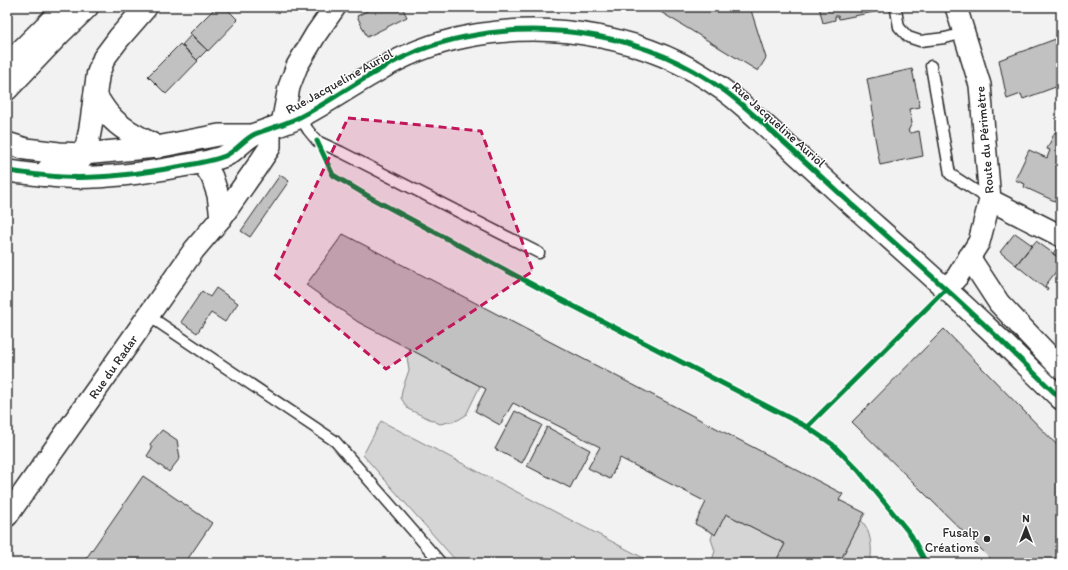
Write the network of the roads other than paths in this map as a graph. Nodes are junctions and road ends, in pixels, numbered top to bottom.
1 (65, 7) edge
2 (87, 7) edge
3 (146, 7) edge
4 (335, 7) edge
5 (956, 7) edge
6 (896, 10) dead end
7 (964, 33) junction
8 (7, 65) edge
9 (931, 66) dead end
10 (289, 87) junction
11 (7, 89) edge
12 (95, 95) junction
13 (283, 123) junction
14 (7, 143) edge
15 (157, 147) junction
16 (84, 154) junction
17 (202, 163) junction
18 (7, 171) edge
19 (43, 176) junction
20 (990, 200) junction
21 (221, 218) junction
22 (1061, 236) edge
23 (539, 253) dead end
24 (969, 257) junction
25 (946, 289) junction
26 (149, 316) junction
27 (1061, 368) edge
28 (1061, 399) edge
29 (7, 516) edge
30 (441, 563) edge

1 - 8 highway
2 - 11 highway
3 - 12 highway
4 - 10 street
5 - 7 street, Route du Périmètre
6 - 7 lane
7 - 20 street, Route du Périmètre
9 - 20 lane
10 - 13 street
10 - 13 street
12 - 15 highway
12 - 16 highway
13 - 15 street
13 - 17 street, Rue Jacqueline Auriol
13 - 21 street, Rue du Radar
13 - 23 lane
13 - 25 street, Rue Jacqueline Auriol
14 - 16 street
15 - 16 street
16 - 19 highway
17 - 19 street, Rue Jacqueline Auriol
17 - 21 street
18 - 19 street, Rue Jacqueline Auriol
20 - 22 street
20 - 24 street, Route du Périmètre
21 - 26 street, Rue du Radar
24 - 25 street, Route du Périmètre
24 - 27 street
25 - 28 street, Rue Jacqueline Auriol
26 - 29 street, Rue du Radar
26 - 30 lane

